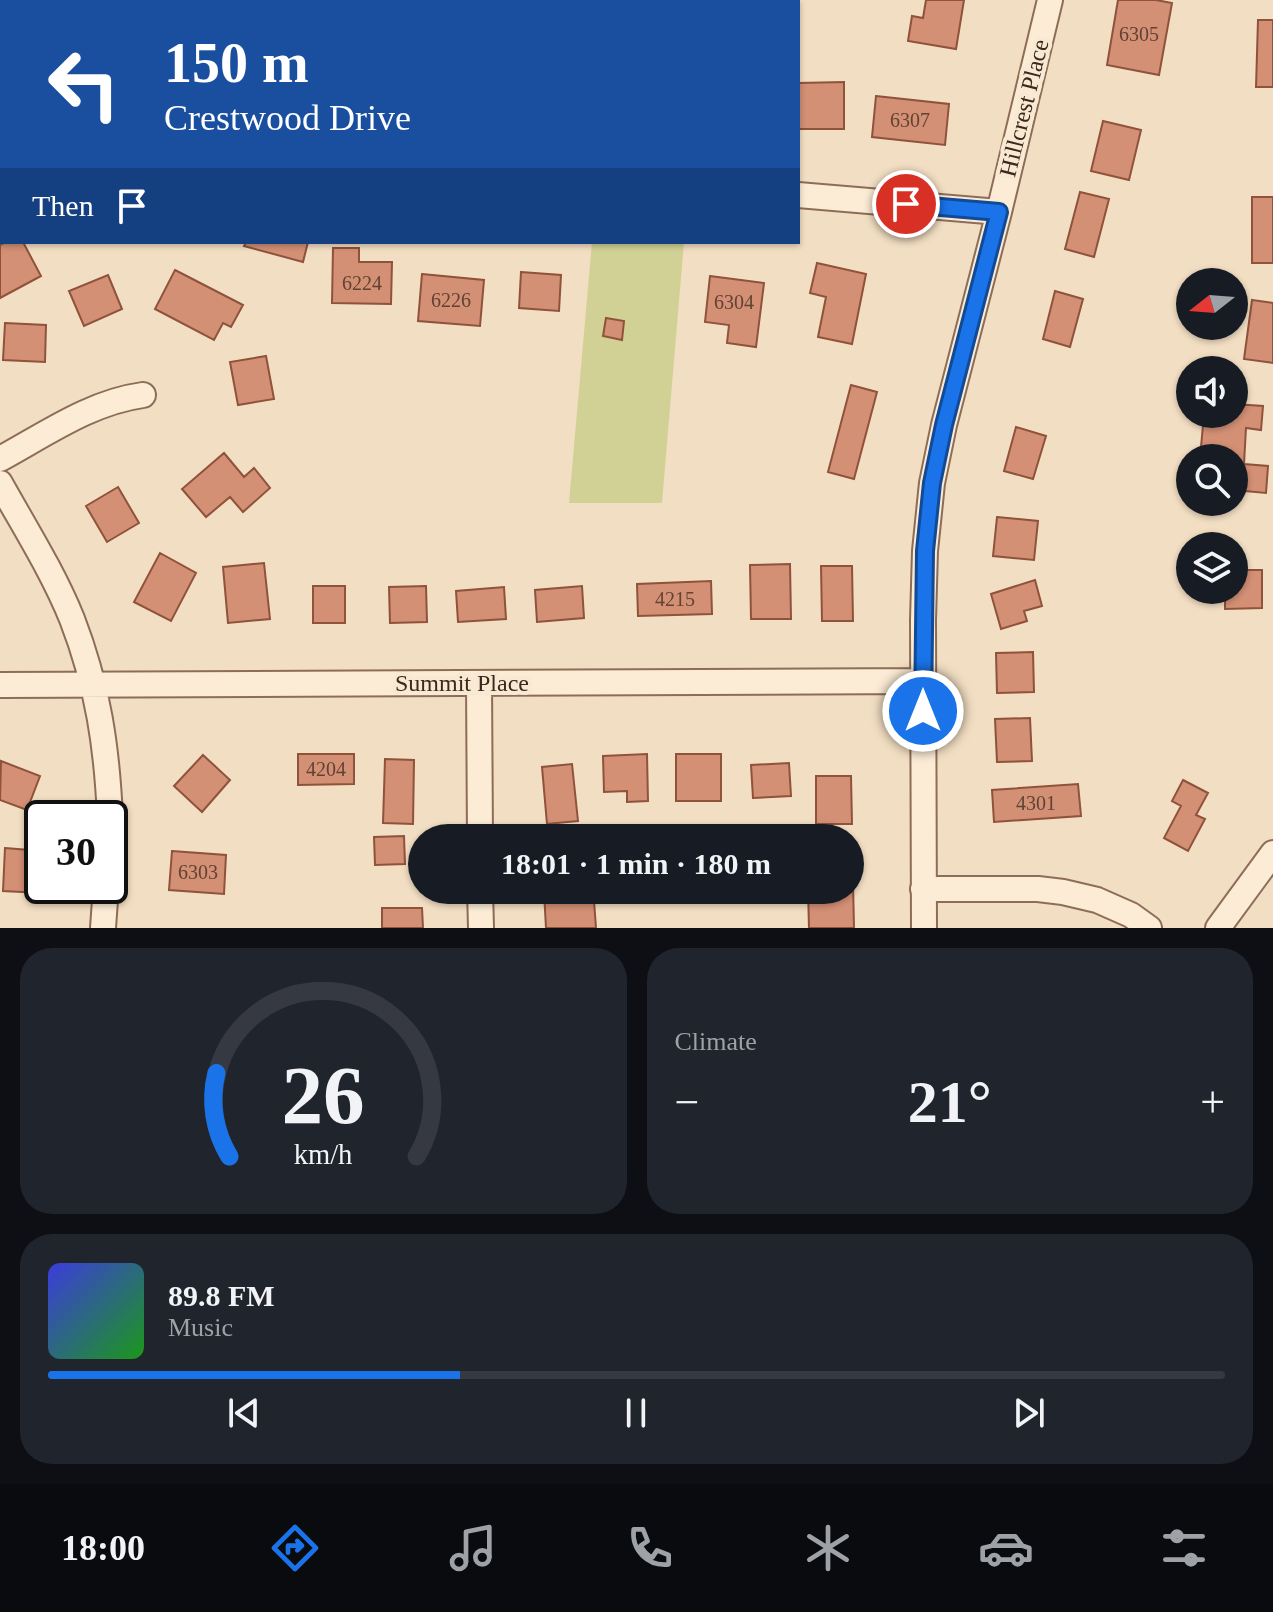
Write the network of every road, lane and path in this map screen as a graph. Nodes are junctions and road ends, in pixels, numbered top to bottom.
1 (1050, 0) edge
2 (800, 195) edge
3 (999, 212) junction
4 (143, 395) dead end
5 (0, 459) edge
6 (0, 483) edge
7 (923, 681) junction
8 (479, 683) junction
9 (93, 684) junction
10 (0, 685) edge
11 (109, 800) edge
12 (480, 824) edge
13 (1273, 853) edge
14 (923, 889) junction
15 (105, 904) edge
16 (480, 904) edge
17 (103, 928) edge
18 (481, 928) edge
19 (924, 928) edge
20 (1149, 928) edge
21 (1218, 928) edge

1 - 3 street, Hillcrest Place
2 - 3 street
3 - 7 street, Hillcrest Place
4 - 5 street
6 - 9 street
7 - 8 street, Summit Place
7 - 14 street, Hillcrest Place
8 - 9 street, Summit Place
8 - 12 street
9 - 10 street, Summit Place
9 - 11 street
13 - 21 street
14 - 19 street, Hillcrest Place
14 - 20 street
15 - 17 street
16 - 18 street

